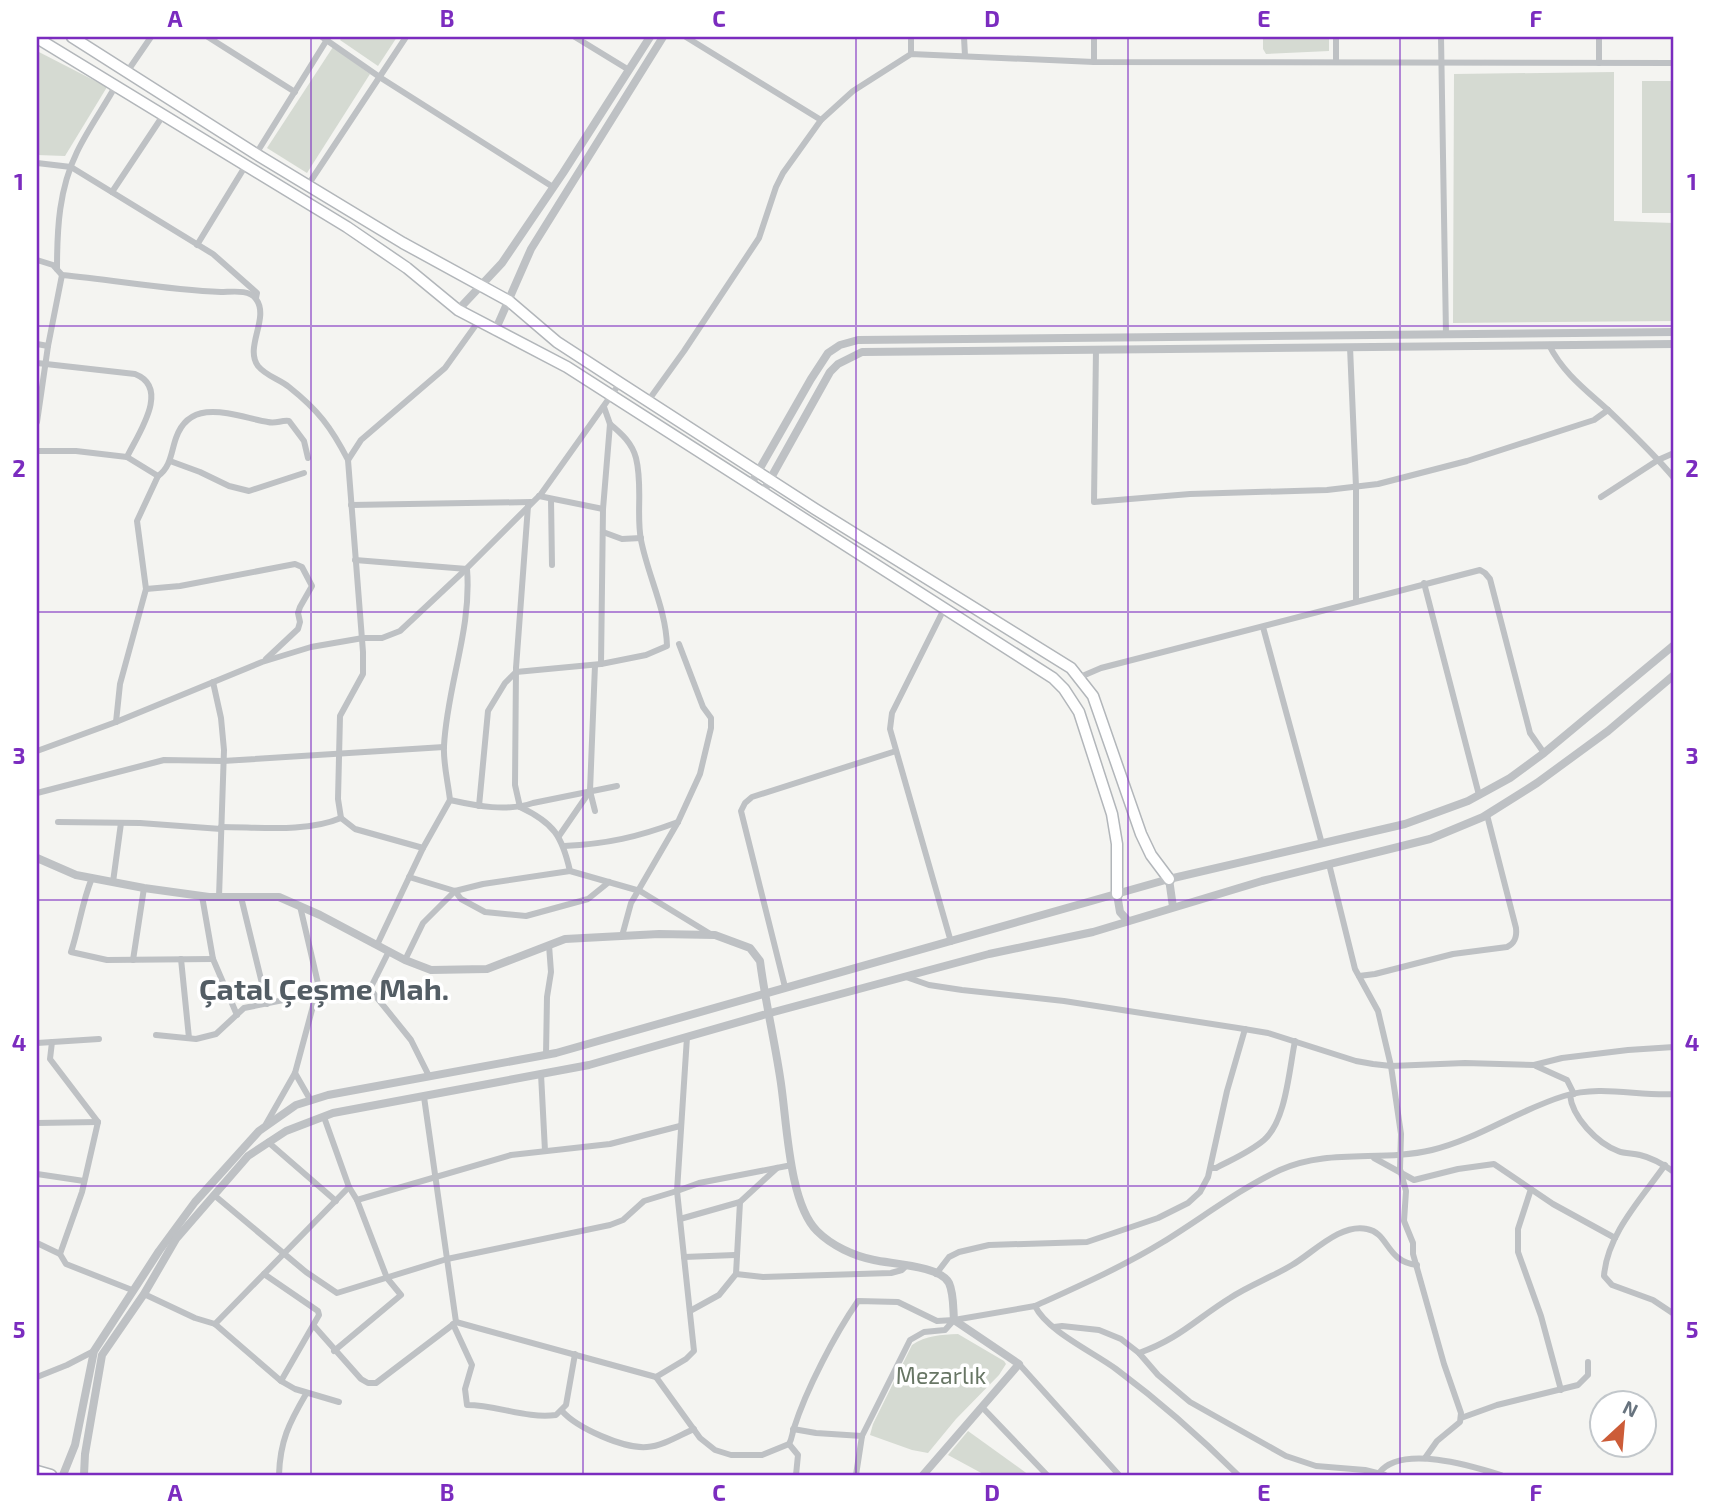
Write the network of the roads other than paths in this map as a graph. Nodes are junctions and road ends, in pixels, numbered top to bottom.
1 (72, 37) edge
2 (151, 37) edge
3 (208, 37) edge
4 (225, 37) edge
5 (406, 37) edge
6 (575, 37) edge
7 (650, 37) edge
8 (663, 37) edge
9 (686, 37) edge
10 (911, 37) edge
11 (964, 37) edge
12 (1094, 37) edge
13 (1336, 37) edge
14 (1441, 37) edge
15 (1599, 37) edge
16 (326, 38) edge
17 (37, 40) edge
18 (220, 45) junction
19 (911, 54) junction
20 (965, 56) junction
21 (1094, 62) junction
22 (1336, 62) junction
23 (1442, 62) junction
24 (1599, 63) junction
25 (1674, 63) edge
26 (629, 70) junction
27 (127, 72) junction
28 (380, 78) junction
29 (116, 85) junction
30 (295, 92) junction
31 (164, 114) junction
32 (821, 120) junction
33 (256, 154) junction
34 (37, 163) edge
35 (246, 166) junction
36 (71, 167) junction
37 (308, 185) junction
38 (553, 187) junction
39 (112, 192) junction
40 (197, 245) junction
41 (37, 260) edge
42 (60, 272) junction
43 (481, 284) junction
44 (256, 298) junction
45 (509, 300) junction
46 (458, 310) junction
47 (478, 322) junction
48 (495, 331) junction
49 (1674, 332) edge
50 (1446, 334) junction
51 (37, 344) edge
52 (1674, 344) edge
53 (1549, 345) junction
54 (48, 346) junction
55 (1350, 347) junction
56 (1096, 349) junction
57 (37, 363) edge
58 (45, 364) junction
59 (620, 383) junction
60 (611, 396) junction
61 (648, 401) junction
62 (604, 408) junction
63 (1608, 410) junction
64 (37, 422) edge
65 (610, 424) junction
66 (37, 451) edge
67 (1674, 453) edge
68 (127, 457) junction
69 (308, 458) dead end
70 (348, 460) junction
71 (1658, 460) junction
72 (170, 461) junction
73 (304, 473) dead end
74 (758, 473) junction
75 (158, 476) junction
76 (1674, 478) edge
77 (769, 481) junction
78 (751, 484) junction
79 (1356, 488) junction
80 (763, 492) junction
81 (539, 496) junction
82 (1601, 497) dead end
83 (551, 499) junction
84 (530, 504) junction
85 (351, 505) junction
86 (603, 509) junction
87 (603, 532) junction
88 (641, 538) junction
89 (355, 560) junction
90 (552, 565) dead end
91 (467, 569) junction
92 (1424, 583) junction
93 (146, 589) junction
94 (1356, 601) junction
95 (945, 607) junction
96 (1263, 627) junction
97 (363, 638) junction
98 (679, 644) dead end
99 (1674, 645) edge
100 (262, 662) junction
101 (598, 665) junction
102 (516, 672) junction
103 (1674, 675) edge
104 (1080, 677) junction
105 (213, 682) junction
106 (116, 722) junction
107 (486, 744) junction
108 (495, 744) dead end
109 (444, 747) junction
110 (37, 751) edge
111 (896, 751) junction
112 (1544, 753) junction
113 (340, 755) junction
114 (223, 761) junction
115 (617, 786) dead end
116 (590, 791) junction
117 (37, 793) edge
118 (1479, 796) junction
119 (450, 800) junction
120 (479, 806) junction
121 (520, 807) junction
122 (594, 811) dead end
123 (1487, 815) junction
124 (341, 818) junction
125 (58, 822) dead end
126 (678, 822) junction
127 (121, 823) junction
128 (220, 828) junction
129 (559, 836) junction
130 (1322, 844) junction
131 (564, 846) junction
132 (423, 848) junction
133 (37, 858) edge
134 (1329, 864) junction
135 (570, 871) junction
136 (409, 877) junction
137 (92, 878) junction
138 (1169, 879) junction
139 (113, 882) junction
140 (609, 882) junction
141 (144, 888) junction
142 (455, 891) junction
143 (640, 891) junction
144 (1117, 894) junction
145 (202, 896) junction
146 (219, 897) junction
147 (241, 897) junction
148 (300, 906) junction
149 (1173, 907) junction
150 (1128, 921) junction
151 (713, 935) junction
152 (622, 936) junction
153 (951, 942) junction
154 (377, 945) junction
155 (549, 945) junction
156 (389, 951) junction
157 (213, 959) junction
158 (133, 960) junction
159 (181, 960) junction
160 (405, 960) junction
161 (1359, 976) junction
162 (905, 977) junction
163 (785, 988) junction
164 (370, 989) junction
165 (320, 992) junction
166 (764, 993) junction
167 (267, 1003) junction
168 (769, 1013) junction
169 (236, 1015) junction
170 (1245, 1029) junction
171 (156, 1035) dead end
172 (687, 1037) junction
173 (189, 1038) junction
174 (99, 1039) dead end
175 (1295, 1041) junction
176 (52, 1042) junction
177 (37, 1043) edge
178 (1674, 1047) edge
179 (546, 1055) junction
180 (1534, 1065) junction
181 (1391, 1066) junction
182 (295, 1073) junction
183 (541, 1074) junction
184 (429, 1076) junction
185 (1572, 1094) junction
186 (1674, 1094) edge
187 (424, 1097) junction
188 (311, 1101) junction
189 (324, 1117) junction
190 (98, 1122) junction
191 (37, 1123) edge
192 (265, 1126) junction
193 (680, 1126) junction
194 (268, 1143) junction
195 (545, 1151) junction
196 (1369, 1156) junction
197 (1399, 1156) junction
198 (792, 1165) junction
199 (1665, 1165) junction
200 (778, 1167) junction
201 (1211, 1168) junction
202 (1674, 1172) edge
203 (1401, 1173) junction
204 (37, 1174) edge
205 (435, 1177) junction
206 (84, 1181) junction
207 (349, 1187) junction
208 (1531, 1189) junction
209 (677, 1191) junction
210 (214, 1195) junction
211 (357, 1200) junction
212 (336, 1201) junction
213 (740, 1202) junction
214 (680, 1219) junction
215 (1615, 1238) junction
216 (37, 1243) edge
217 (284, 1253) junction
218 (60, 1254) junction
219 (735, 1255) junction
220 (684, 1257) junction
221 (447, 1259) junction
222 (907, 1265) junction
223 (1417, 1265) junction
224 (264, 1274) junction
225 (736, 1274) junction
226 (936, 1274) junction
227 (387, 1278) junction
228 (132, 1290) junction
229 (144, 1294) junction
230 (1035, 1306) junction
231 (690, 1311) junction
232 (1674, 1314) edge
233 (954, 1321) junction
234 (455, 1323) junction
235 (215, 1324) junction
236 (314, 1326) junction
237 (1054, 1327) junction
238 (94, 1351) junction
239 (334, 1351) junction
240 (1139, 1353) junction
241 (575, 1354) junction
242 (1588, 1362) dead end
243 (1019, 1364) junction
244 (37, 1377) edge
245 (656, 1377) junction
246 (281, 1381) junction
247 (1561, 1390) junction
248 (306, 1394) junction
249 (340, 1402) dead end
250 (982, 1407) junction
251 (562, 1411) junction
252 (1461, 1418) junction
253 (694, 1429) junction
254 (793, 1429) junction
255 (862, 1436) junction
256 (789, 1444) junction
257 (1425, 1458) junction
258 (37, 1471) edge
259 (1382, 1474) edge
260 (51, 1475) edge
261 (63, 1475) edge
262 (85, 1475) edge
263 (279, 1475) edge
264 (796, 1475) edge
265 (856, 1475) edge
266 (923, 1475) edge
267 (1047, 1475) edge
268 (1119, 1475) edge
269 (1238, 1475) edge
270 (1501, 1475) edge

1 - 27 main road
2 - 27 street
3 - 18 street
4 - 18 street
5 - 28 street
6 - 26 street
7 - 26 street
8 - 45 street
9 - 32 street
10 - 19 street
11 - 20 street
12 - 21 street
13 - 22 street
14 - 23 street
15 - 24 street
16 - 28 street
16 - 30 street
17 - 29 main road
18 - 30 street
19 - 20 street
19 - 32 street
20 - 21 street
21 - 22 street
22 - 23 street
23 - 24 street
23 - 50 street
24 - 25 street
26 - 38 street
27 - 33 main road
28 - 37 street
28 - 38 street
29 - 31 main road
29 - 36 street
30 - 33 street
31 - 35 main road
31 - 39 street
32 - 61 street
33 - 37 main road
34 - 36 street
35 - 40 street
35 - 46 main road
36 - 39 street
36 - 42 street
37 - 43 main road
38 - 43 street
39 - 40 street
40 - 44 street
41 - 42 street
42 - 44 street
42 - 54 street
43 - 45 main road
43 - 46 street
44 - 70 street
45 - 48 street
45 - 59 main road
46 - 47 main road
47 - 48 main road
47 - 70 street
48 - 60 main road
49 - 50 street
50 - 74 street
51 - 54 street
52 - 53 street
53 - 55 street
53 - 63 street
54 - 58 street
55 - 56 street
55 - 79 street
56 - 77 street
56 - 79 street
57 - 58 street
58 - 64 street
58 - 68 street
59 - 60 street
59 - 61 main road
60 - 62 street
60 - 78 main road
61 - 74 main road
62 - 65 street
62 - 81 street
63 - 71 street
63 - 79 street
65 - 86 street
65 - 88 street
66 - 68 street
67 - 71 street
68 - 75 street
69 - 72 street
70 - 85 street
71 - 76 street
71 - 82 street
72 - 73 street
72 - 75 street
74 - 77 main road
74 - 78 street
75 - 93 street
77 - 80 street
77 - 104 main road
78 - 80 main road
79 - 94 street
80 - 95 main road
81 - 83 street
81 - 84 street
83 - 86 street
83 - 90 street
84 - 85 street
84 - 91 street
84 - 102 street
85 - 89 street
86 - 87 street
87 - 88 street
87 - 101 street
88 - 101 street
89 - 91 street
89 - 97 street
91 - 97 street
91 - 109 street
92 - 94 street
92 - 112 street
92 - 118 street
93 - 100 street
93 - 106 street
94 - 96 street
95 - 111 street
95 - 144 main road
96 - 104 street
96 - 130 street
97 - 100 street
97 - 113 street
98 - 126 street
99 - 112 street
100 - 105 street
101 - 102 street
101 - 116 street
102 - 107 street
102 - 121 street
103 - 123 street
104 - 138 main road
105 - 106 street
105 - 114 street
106 - 110 street
107 - 108 street
107 - 120 street
109 - 113 street
109 - 119 street
111 - 153 street
111 - 163 street
112 - 118 street
113 - 114 street
113 - 124 street
114 - 117 street
114 - 128 street
115 - 116 street
116 - 121 street
116 - 122 street
116 - 129 street
118 - 130 street
119 - 120 street
119 - 132 street
120 - 121 street
121 - 129 street
123 - 134 street
123 - 161 street
124 - 128 street
124 - 132 street
125 - 127 street
126 - 131 street
126 - 143 street
127 - 128 street
127 - 139 street
128 - 146 street
129 - 131 street
130 - 138 street
131 - 135 street
132 - 136 street
133 - 137 street
134 - 149 street
134 - 161 street
135 - 140 street
135 - 142 street
136 - 142 street
136 - 154 street
137 - 139 street
137 - 158 street
138 - 144 street
138 - 149 street
139 - 141 street
140 - 142 street
140 - 143 street
141 - 145 street
141 - 158 street
142 - 160 street
143 - 151 street
143 - 152 street
144 - 150 street
144 - 153 street
145 - 146 street
145 - 157 street
146 - 147 street
147 - 148 street
147 - 167 street
148 - 154 street
148 - 165 street
149 - 150 street
150 - 162 street
151 - 152 street
151 - 166 street
152 - 155 street
153 - 163 street
154 - 156 street
155 - 160 street
155 - 179 street
156 - 160 street
156 - 164 street
157 - 159 street
157 - 169 street
158 - 159 street
159 - 173 street
161 - 181 street
162 - 168 street
162 - 170 street
163 - 166 street
164 - 165 street
164 - 184 street
165 - 167 street
165 - 182 street
166 - 168 street
166 - 179 street
167 - 169 street
168 - 172 street
168 - 198 street
169 - 173 street
170 - 175 street
170 - 201 street
171 - 173 street
172 - 183 street
172 - 193 street
174 - 176 street
175 - 181 street
175 - 201 street
176 - 177 street
176 - 190 street
178 - 180 street
179 - 184 street
180 - 181 street
180 - 185 street
181 - 197 street
182 - 188 street
182 - 192 street
183 - 187 street
183 - 195 street
184 - 188 street
185 - 186 street
185 - 197 street
185 - 199 street
187 - 189 street
187 - 205 street
188 - 192 street
189 - 194 street
189 - 207 street
190 - 191 street
190 - 206 street
192 - 228 street
193 - 195 street
193 - 209 street
194 - 210 street
194 - 212 street
195 - 205 street
196 - 197 street
196 - 203 street
196 - 230 street
197 - 203 street
198 - 200 street
198 - 222 street
199 - 202 street
199 - 215 street
200 - 209 street
200 - 213 street
201 - 226 street
203 - 208 street
203 - 223 street
204 - 206 street
205 - 211 street
205 - 221 street
206 - 218 street
207 - 211 street
207 - 212 street
208 - 215 street
208 - 247 street
209 - 214 street
209 - 221 street
210 - 217 street
210 - 229 street
211 - 227 street
212 - 217 street
213 - 214 street
213 - 219 street
214 - 220 street
215 - 232 street
216 - 218 street
217 - 224 street
217 - 227 street
218 - 228 street
219 - 220 street
219 - 225 street
220 - 231 street
221 - 227 street
221 - 234 street
222 - 225 street
222 - 226 street
223 - 240 street
223 - 252 street
224 - 235 street
224 - 236 street
225 - 231 street
226 - 233 street
227 - 239 street
228 - 238 street
229 - 235 street
229 - 262 street
230 - 233 street
230 - 237 street
231 - 245 street
233 - 243 street
233 - 254 street
233 - 255 street
234 - 239 street
234 - 241 street
234 - 251 street
235 - 246 street
236 - 239 street
236 - 246 street
237 - 240 street
237 - 269 street
238 - 244 street
238 - 261 street
240 - 259 street
241 - 245 street
241 - 251 street
242 - 247 street
243 - 250 street
243 - 268 street
245 - 253 street
246 - 248 street
247 - 252 street
248 - 249 street
248 - 263 street
250 - 266 street
250 - 267 street
251 - 253 street
252 - 257 street
253 - 256 street
254 - 255 street
254 - 256 street
255 - 265 street
256 - 264 street
257 - 259 street
257 - 270 street
258 - 260 main road

